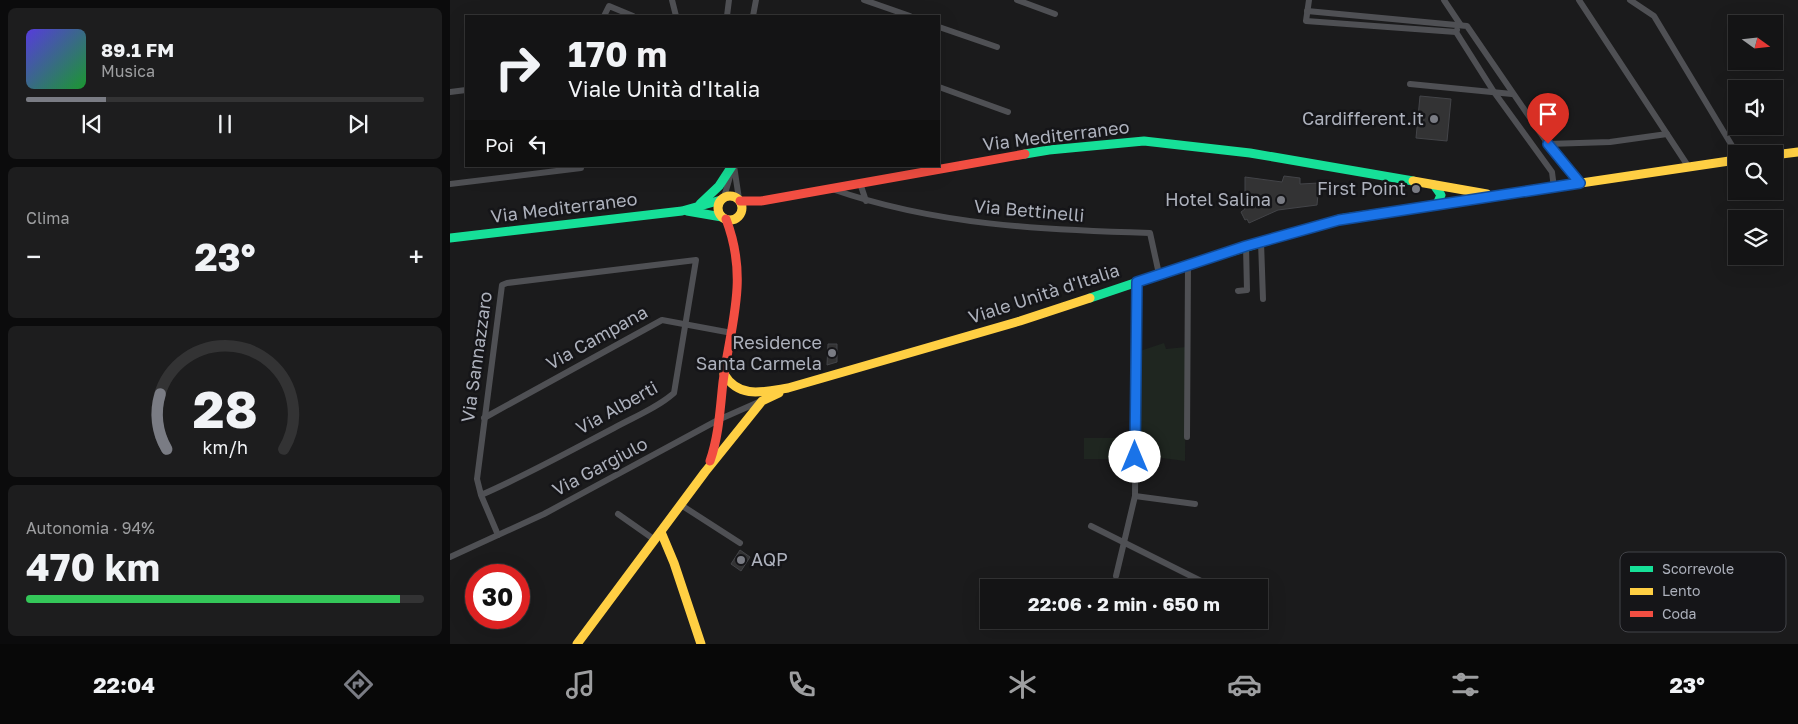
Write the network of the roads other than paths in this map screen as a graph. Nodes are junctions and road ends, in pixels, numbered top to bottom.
1 (672, 0) edge
2 (729, 0) edge
3 (756, 0) edge
4 (864, 0) edge
5 (1017, 0) edge
6 (1309, 0) edge
7 (1444, 0) edge
8 (1579, 0) edge
9 (1630, 0) edge
10 (1054, 14) dead end
11 (1306, 14) junction
12 (604, 15) edge
13 (631, 15) edge
14 (676, 15) edge
15 (727, 15) edge
16 (753, 15) edge
17 (907, 15) edge
18 (1460, 24) junction
19 (940, 26) edge
20 (1456, 32) junction
21 (997, 47) dead end
22 (1410, 84) dead end
23 (940, 87) edge
24 (465, 90) edge
25 (450, 92) edge
26 (1494, 92) junction
27 (1512, 94) junction
28 (1008, 112) dead end
29 (1667, 134) junction
30 (1548, 144) junction
31 (1732, 145) edge
32 (1798, 152) edge
33 (1783, 154) edge
34 (1728, 161) edge
35 (1688, 166) junction
36 (732, 167) edge
37 (733, 167) edge
38 (733, 167) edge
39 (581, 168) dead end
40 (860, 183) junction
41 (1580, 183) junction
42 (450, 184) edge
43 (1434, 185) junction
44 (1554, 188) junction
45 (831, 189) junction
46 (1495, 195) junction
47 (722, 199) junction
48 (740, 200) junction
49 (866, 201) junction
50 (1438, 204) junction
51 (697, 207) junction
52 (682, 211) junction
53 (724, 218) junction
54 (450, 238) edge
55 (1261, 242) junction
56 (1246, 246) junction
57 (696, 260) joint
58 (1188, 265) junction
59 (1159, 274) junction
60 (1137, 282) junction
61 (1238, 291) dead end
62 (1263, 299) dead end
63 (686, 323) junction
64 (732, 333) junction
65 (724, 374) junction
66 (788, 388) junction
67 (762, 401) junction
68 (484, 418) junction
69 (718, 420) junction
70 (1187, 437) dead end
71 (705, 472) junction
72 (481, 495) junction
73 (1135, 496) junction
74 (1194, 504) dead end
75 (681, 505) junction
76 (618, 514) dead end
77 (1091, 526) dead end
78 (661, 532) junction
79 (498, 535) junction
80 (655, 540) junction
81 (740, 543) dead end
82 (1124, 543) junction
83 (450, 557) edge
84 (1116, 576) dead end
85 (1197, 579) edge
86 (577, 644) edge
87 (701, 644) edge

1 - 14 street
2 - 15 street
3 - 16 street
4 - 17 street
5 - 10 street
6 - 11 street
7 - 18 street
8 - 29 street
9 - 31 street
11 - 18 street
11 - 20 street
12 - 13 street
18 - 20 street
18 - 27 street
19 - 21 street
20 - 26 street
22 - 26 street
23 - 28 street
24 - 25 street
26 - 27 street
26 - 44 street
27 - 30 street
29 - 30 street
29 - 35 street
30 - 41 street
32 - 33 main road
34 - 35 main road, Viale Unità d'Italia
35 - 41 main road, Viale Unità d'Italia
36 - 51 main road
37 - 47 street
38 - 48 street
39 - 42 street
40 - 43 main road, Via Mediterraneo
40 - 45 main road, Via Mediterraneo
40 - 49 street
41 - 44 main road, Viale Unità d'Italia
43 - 46 main road, Via Mediterraneo
43 - 50 main road
44 - 46 main road, Viale Unità d'Italia
45 - 48 main road, Via Mediterraneo
45 - 49 street, Via Bettinelli
46 - 50 main road, Viale Unità d'Italia
47 - 48 main road
47 - 51 main road
47 - 53 main road
48 - 53 main road
49 - 59 street, Via Bettinelli
50 - 55 main road, Viale Unità d'Italia
51 - 52 main road
52 - 53 main road
52 - 54 main road, Via Mediterraneo
53 - 64 main road
55 - 56 main road, Viale Unità d'Italia
55 - 62 street
56 - 58 main road, Viale Unità d'Italia
56 - 61 street
57 - 63 street, Via Alberti
57 - 68 street, Via Sannazzaro
58 - 59 main road, Viale Unità d'Italia
58 - 70 street
59 - 60 main road, Viale Unità d'Italia
60 - 66 main road, Viale Unità d'Italia
60 - 73 street
63 - 64 street, Via Campana
63 - 68 street, Via Campana
63 - 72 street, Via Alberti
64 - 65 main road
65 - 66 main road, Viale Unità d'Italia
65 - 69 main road
66 - 67 main road
67 - 69 street, Via Gargiulo
67 - 71 main road
68 - 72 street, Via Sannazzaro
69 - 71 main road
69 - 79 street, Via Gargiulo
71 - 75 main road
72 - 79 street, Via Sannazzaro
73 - 74 street
73 - 82 street
75 - 78 main road
75 - 81 street
76 - 80 street
77 - 82 street
78 - 80 main road
78 - 87 main road
79 - 83 street, Via Gargiulo
80 - 86 main road
82 - 84 street
82 - 85 street

